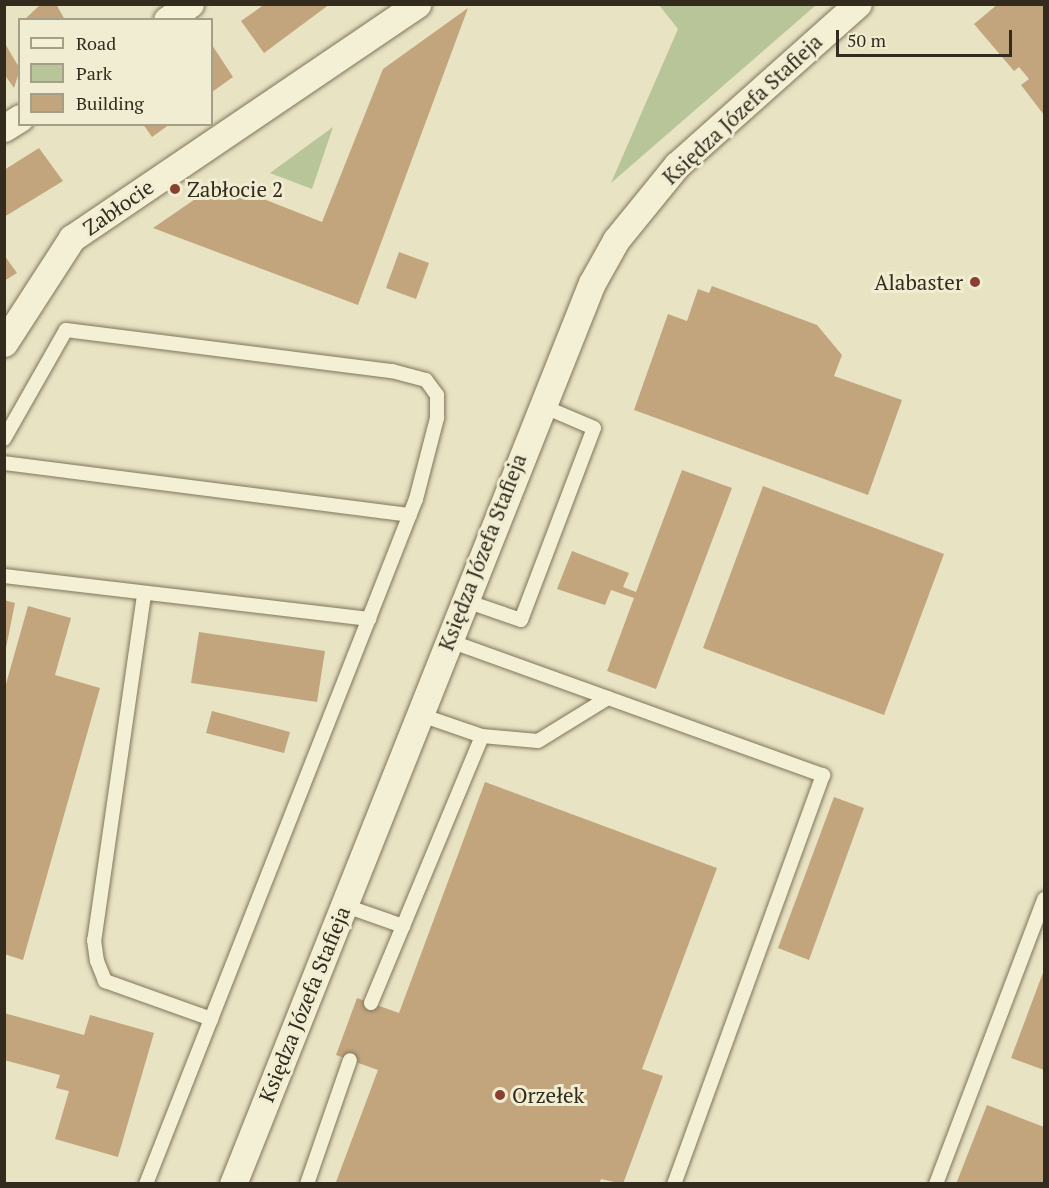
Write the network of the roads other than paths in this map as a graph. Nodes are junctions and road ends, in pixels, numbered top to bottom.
1 (190, 4) edge
2 (417, 4) edge
3 (858, 4) edge
4 (170, 18) edge
5 (18, 119) edge
6 (4, 128) edge
7 (4, 343) edge
8 (540, 405) junction
9 (4, 439) edge
10 (4, 463) edge
11 (410, 515) junction
12 (4, 576) edge
13 (144, 595) junction
14 (463, 600) junction
15 (369, 619) junction
16 (447, 640) junction
17 (608, 698) junction
18 (418, 714) junction
19 (482, 736) junction
20 (1044, 899) edge
21 (343, 905) junction
22 (403, 926) junction
23 (371, 1003) dead end
24 (211, 1018) junction
25 (350, 1060) dead end
26 (146, 1184) edge
27 (233, 1184) edge
28 (307, 1184) edge
29 (674, 1184) edge
30 (936, 1184) edge

1 - 4 street
2 - 7 street, Zabłocie
3 - 8 street, Księdza Józefa Stafieja
5 - 6 street
8 - 14 street, Księdza Józefa Stafieja
8 - 14 lane
9 - 11 lane
10 - 11 lane
11 - 15 lane
12 - 13 lane
13 - 15 lane
13 - 24 lane
14 - 16 street, Księdza Józefa Stafieja
15 - 24 lane
16 - 17 lane
16 - 18 street, Księdza Józefa Stafieja
17 - 19 lane
17 - 29 lane
18 - 19 lane
18 - 21 street, Księdza Józefa Stafieja
19 - 22 lane
20 - 30 lane
21 - 22 lane
21 - 27 street, Księdza Józefa Stafieja
22 - 23 lane
24 - 26 lane
25 - 28 lane

